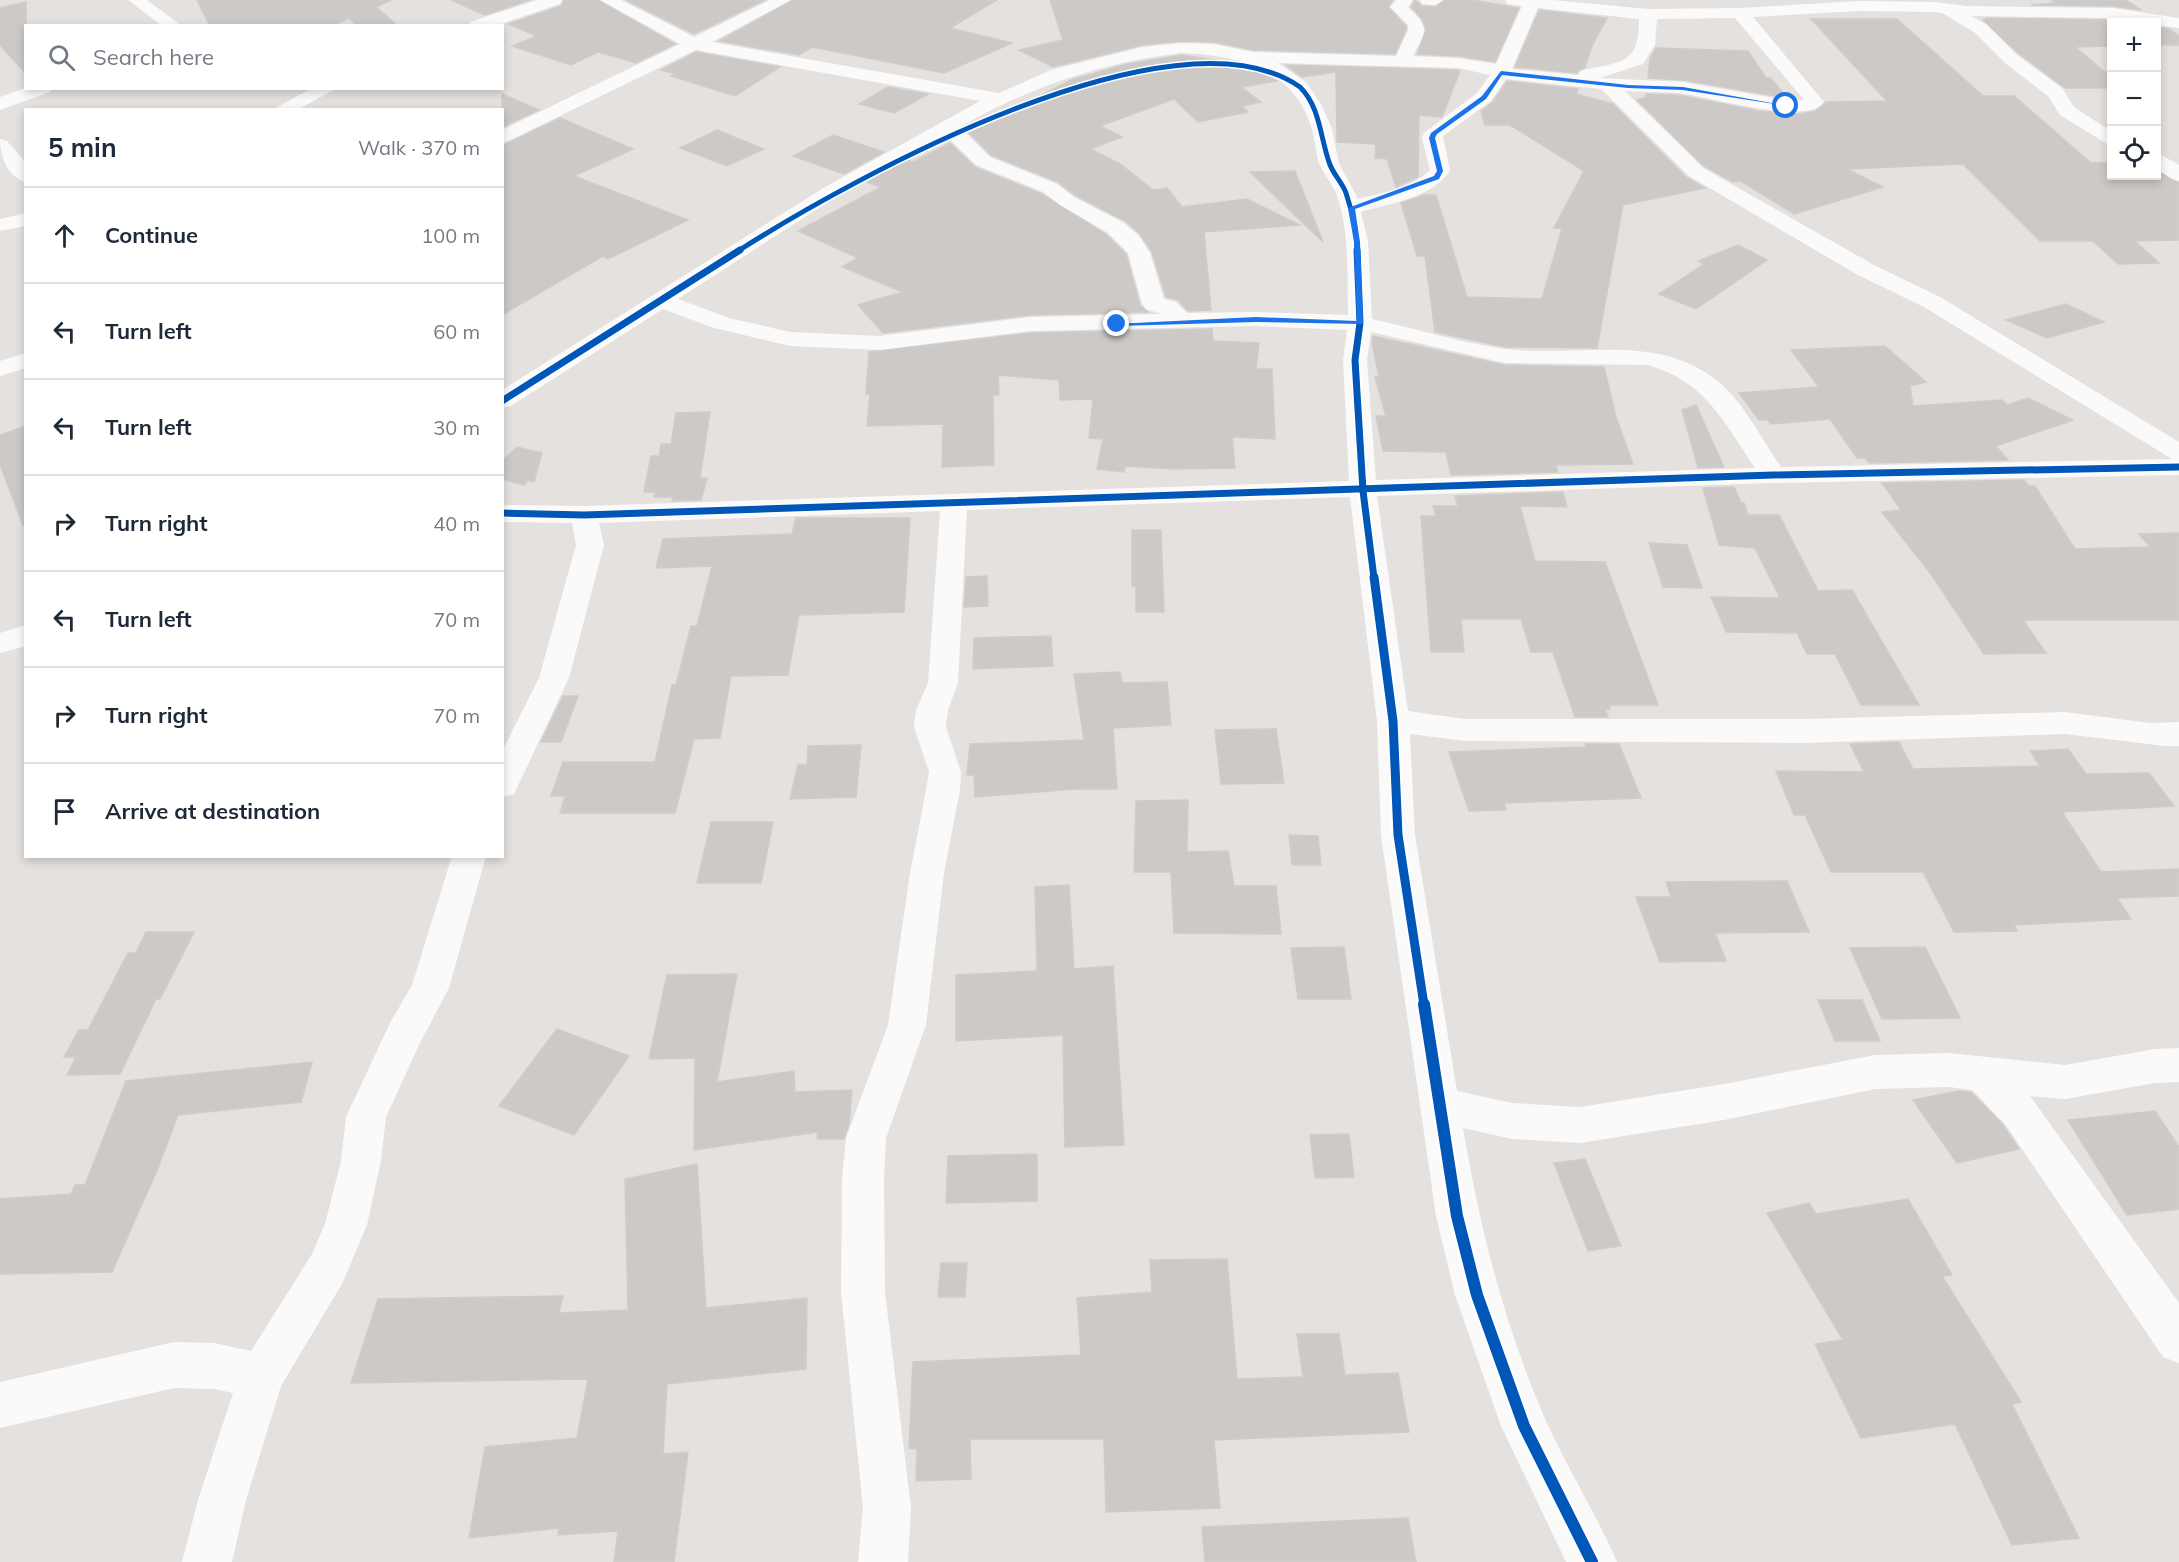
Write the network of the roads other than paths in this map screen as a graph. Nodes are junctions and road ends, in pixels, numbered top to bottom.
1 (136, 0) edge
2 (554, 0) edge
3 (608, 0) edge
4 (783, 0) edge
5 (1405, 0) edge
6 (1428, 0) edge
7 (1435, 0) edge
8 (2150, 0) edge
9 (1522, 1) edge
10 (1934, 3) edge
11 (1734, 7) edge
12 (1648, 14) junction
13 (2179, 21) edge
14 (171, 24) edge
15 (482, 24) edge
16 (695, 44) junction
17 (1248, 56) junction
18 (1401, 63) junction
19 (1501, 73) junction
20 (1574, 79) junction
21 (1606, 84) junction
22 (38, 90) edge
23 (324, 90) edge
24 (1001, 99) junction
25 (0, 104) edge
26 (285, 108) edge
27 (947, 126) junction
28 (504, 137) edge
29 (2107, 138) edge
30 (0, 145) edge
31 (2161, 161) edge
32 (24, 174) edge
33 (2179, 176) edge
34 (1351, 208) junction
35 (24, 219) edge
36 (0, 225) edge
37 (660, 300) junction
38 (1181, 321) junction
39 (1360, 323) junction
40 (24, 361) edge
41 (0, 369) edge
42 (504, 399) edge
43 (2179, 453) edge
44 (2179, 467) edge
45 (1773, 475) junction
46 (1363, 491) junction
47 (954, 503) junction
48 (504, 513) edge
49 (584, 515) junction
50 (24, 636) edge
51 (0, 643) edge
52 (1393, 721) junction
53 (2179, 734) edge
54 (504, 781) edge
55 (468, 858) edge
56 (2179, 1065) edge
57 (1984, 1076) junction
58 (1441, 1105) junction
59 (2179, 1341) edge
60 (261, 1376) junction
61 (0, 1405) edge
62 (207, 1562) edge
63 (883, 1562) edge
64 (1592, 1562) edge

1 - 14 street
2 - 15 street
3 - 16 street
4 - 16 street
5 - 18 street
6 - 7 street
8 - 13 street
9 - 12 street
9 - 19 street
10 - 11 street
10 - 13 street
10 - 29 street
11 - 12 street
11 - 21 street
12 - 20 street
16 - 24 street
16 - 28 street
17 - 18 street
17 - 24 street
17 - 34 street
18 - 19 street
19 - 20 street
19 - 34 street
20 - 21 street
21 - 43 street
22 - 25 street
23 - 26 street
24 - 27 street
27 - 37 street
27 - 38 street
30 - 32 street
31 - 33 street
34 - 39 street
35 - 36 street
37 - 38 street
37 - 42 street
38 - 39 street
39 - 45 street
39 - 46 street
40 - 41 street
44 - 45 street
45 - 46 street
46 - 47 street
46 - 52 street
47 - 49 street
47 - 63 street
48 - 49 street
49 - 54 street
50 - 51 street
52 - 53 street
52 - 58 street
55 - 60 street
56 - 57 street
57 - 58 street
57 - 59 street
58 - 64 street
60 - 61 street
60 - 62 street

